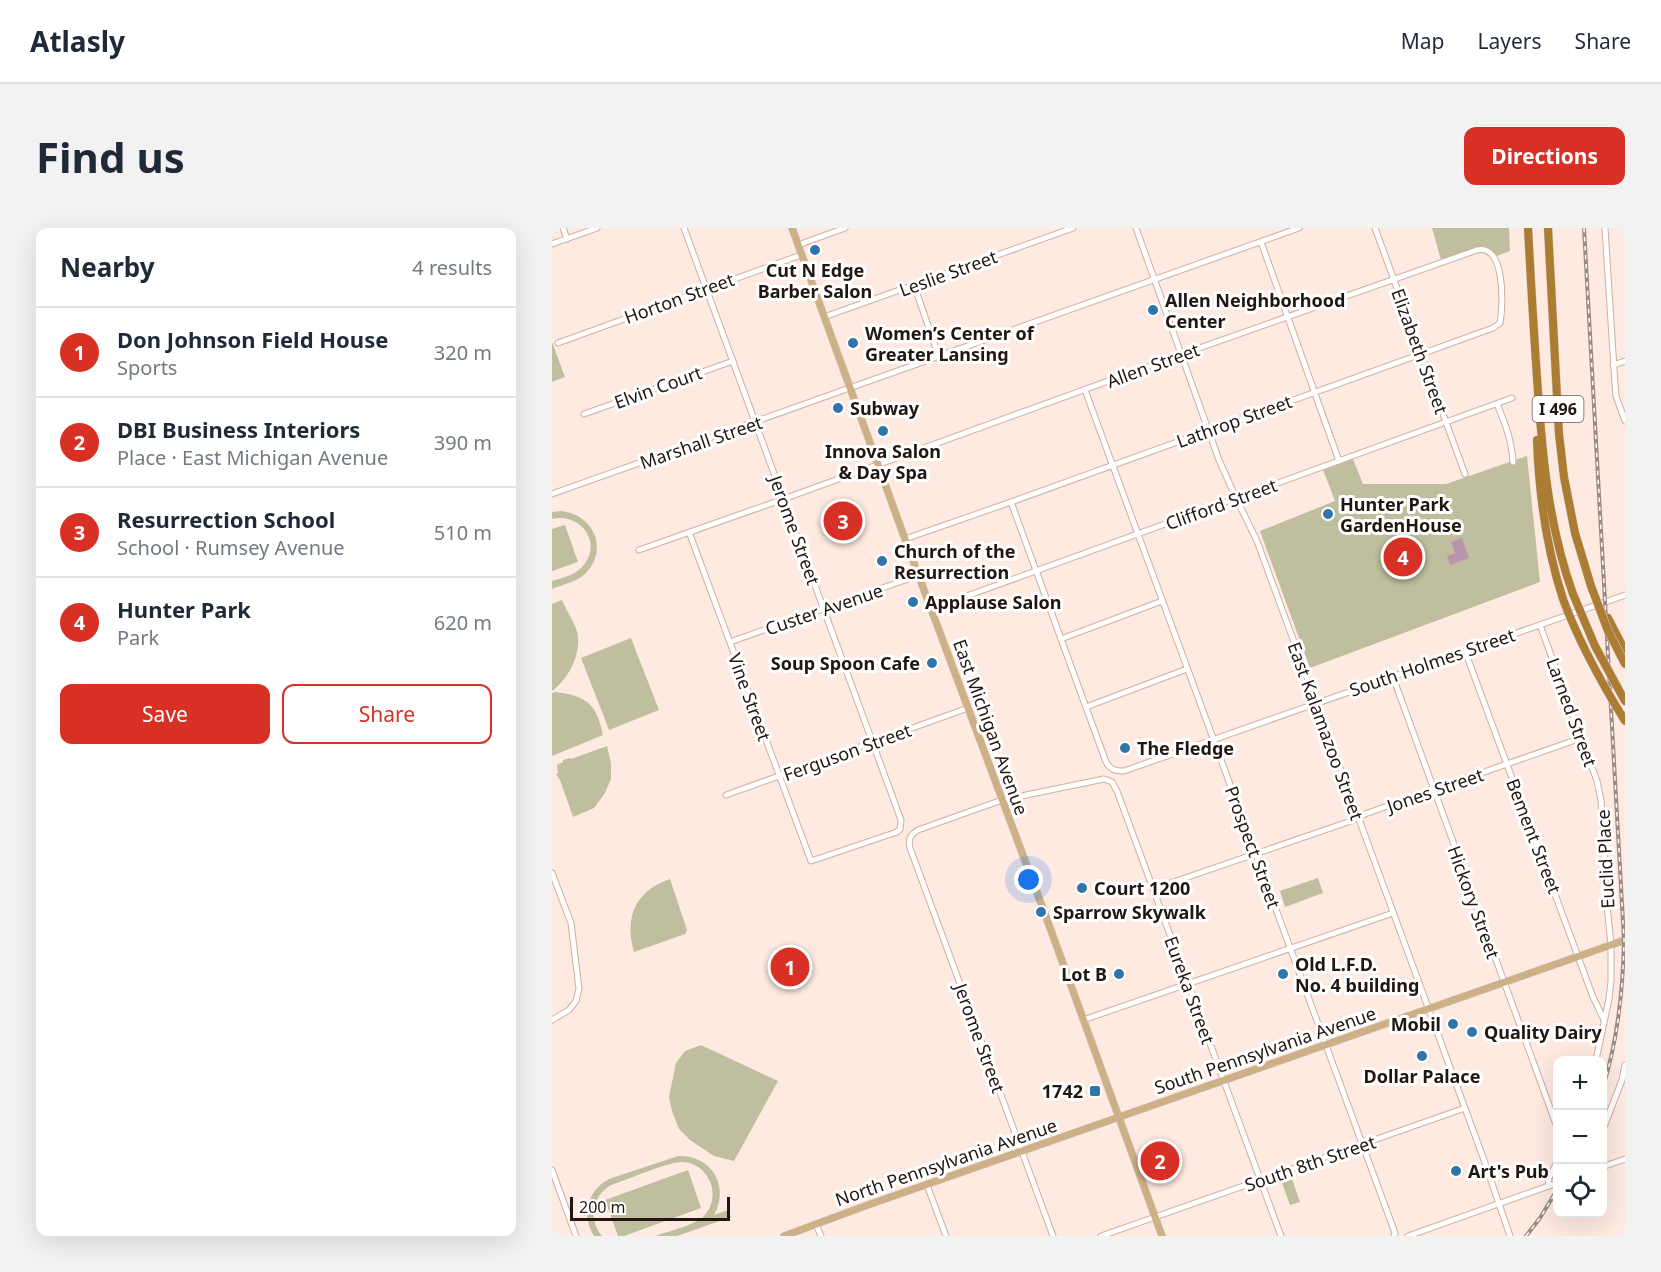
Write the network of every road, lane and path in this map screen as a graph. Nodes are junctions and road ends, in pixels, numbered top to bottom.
1 (563, 228) edge
2 (597, 228) edge
3 (684, 228) edge
4 (792, 228) edge
5 (845, 228) edge
6 (1073, 228) edge
7 (1136, 228) edge
8 (1299, 228) edge
9 (1375, 228) edge
10 (1528, 228) edge
11 (1548, 228) edge
12 (1605, 228) edge
13 (567, 239) junction
14 (1261, 242) junction
15 (552, 244) edge
16 (798, 245) junction
17 (801, 255) junction
18 (1495, 258) joint
19 (1394, 279) junction
20 (1155, 280) junction
21 (914, 285) junction
22 (707, 289) junction
23 (824, 317) junction
24 (1288, 317) junction
25 (1533, 322) junction
26 (558, 343) dead end
27 (1181, 354) junction
28 (1421, 354) junction
29 (939, 357) junction
30 (733, 361) junction
31 (1625, 361) edge
32 (1613, 365) junction
33 (850, 388) junction
34 (1084, 390) junction
35 (1315, 392) junction
36 (1512, 398) dead end
37 (1497, 404) junction
38 (584, 414) dead end
39 (1625, 421) edge
40 (756, 422) junction
41 (1446, 422) junction
42 (1209, 431) junction
43 (1339, 460) junction
44 (1514, 462) dead end
45 (878, 465) junction
46 (1112, 465) junction
47 (1465, 474) dead end
48 (552, 494) edge
49 (1236, 498) junction
50 (784, 499) junction
51 (1011, 502) junction
52 (689, 532) junction
53 (1137, 534) junction
54 (905, 539) junction
55 (639, 550) dead end
56 (1036, 571) junction
57 (919, 575) junction
58 (1593, 587) junction
59 (1625, 595) edge
60 (1162, 601) junction
61 (824, 609) junction
62 (931, 609) junction
63 (1540, 625) junction
64 (1060, 639) junction
65 (730, 642) junction
66 (1465, 651) junction
67 (1625, 651) edge
68 (1625, 664) edge
69 (1187, 669) junction
70 (1393, 676) junction
71 (1625, 701) edge
72 (1316, 703) junction
73 (1086, 707) junction
74 (968, 708) junction
75 (1625, 721) edge
76 (1581, 738) junction
77 (1213, 740) junction
78 (873, 742) junction
79 (1507, 765) junction
80 (779, 776) junction
81 (1434, 790) junction
82 (726, 795) dead end
83 (1002, 800) junction
84 (1601, 800) joint
85 (1358, 818) junction
86 (1256, 854) junction
87 (811, 861) joint
88 (553, 876) edge
89 (1153, 889) junction
90 (1393, 914) junction
91 (1625, 940) edge
92 (1611, 945) junction
93 (1291, 949) junction
94 (1578, 956) junction
95 (1504, 982) junction
96 (1188, 984) junction
97 (1428, 1009) junction
98 (552, 1020) edge
99 (1083, 1020) junction
100 (1604, 1020) junction
101 (1326, 1045) junction
102 (1597, 1056) edge
103 (1625, 1065) edge
104 (1224, 1080) junction
105 (1622, 1080) junction
106 (1625, 1087) edge
107 (1465, 1108) junction
108 (1553, 1116) edge
109 (1118, 1117) junction
110 (1607, 1119) edge
111 (1363, 1145) junction
112 (1022, 1151) junction
113 (1625, 1159) edge
114 (1556, 1164) edge
115 (1607, 1165) edge
116 (552, 1170) edge
117 (1261, 1180) junction
118 (1553, 1184) edge
119 (927, 1185) junction
120 (1548, 1186) junction
121 (1499, 1204) junction
122 (1155, 1216) junction
123 (816, 1224) junction
124 (576, 1236) edge
125 (784, 1236) edge
126 (821, 1236) edge
127 (946, 1236) edge
128 (1053, 1236) edge
129 (1101, 1236) edge
130 (1162, 1236) edge
131 (1281, 1236) edge
132 (1394, 1236) edge
133 (1408, 1236) edge
134 (1510, 1236) edge

1 - 13 street
2 - 13 street
3 - 22 street, Jerome Street
4 - 16 main road, East Michigan Avenue
5 - 16 street
6 - 21 street, Leslie Street
7 - 20 street, East Kalamazoo Street
8 - 14 street, Marshall Street
9 - 19 street, Elizabeth Street
10 - 25 highway, I 496
11 - 58 highway, I 496
12 - 32 street
13 - 15 street
14 - 20 street, Marshall Street
14 - 24 street
16 - 17 main road, East Michigan Avenue
17 - 22 street, Horton Street
17 - 23 main road, East Michigan Avenue
18 - 19 street, Allen Street
18 - 28 street, Lathrop Street
19 - 24 street, Allen Street
19 - 28 street, Elizabeth Street
20 - 27 street, East Kalamazoo Street
20 - 29 street, Marshall Street
21 - 23 street, Leslie Street
21 - 29 street
22 - 26 street, Horton Street
22 - 30 street, Jerome Street
23 - 33 main road, East Michigan Avenue
24 - 27 street, Allen Street
24 - 35 street
25 - 71 highway, I 496, bridge
25 - 75 highway, bridge
27 - 34 street, Allen Street
27 - 42 street, East Kalamazoo Street
28 - 35 street, Lathrop Street
28 - 41 street, Elizabeth Street
29 - 33 street, Marshall Street
30 - 38 street, Elvin Court
30 - 40 street, Jerome Street
31 - 32 street
32 - 39 street
33 - 40 street, Marshall Street
33 - 45 main road, East Michigan Avenue
34 - 45 street, Allen Street
34 - 46 street, Prospect Street
35 - 42 street, Lathrop Street
35 - 43 street
36 - 37 street, Clifford Street
37 - 41 street, Clifford Street
37 - 44 street
40 - 48 street, Marshall Street
40 - 50 street, Jerome Street
41 - 43 street, Clifford Street
41 - 47 street, Elizabeth Street
42 - 46 street, Lathrop Street
42 - 49 street, East Kalamazoo Street
43 - 49 street, Clifford Street
45 - 50 street, Allen Street
45 - 54 main road, East Michigan Avenue
46 - 51 street, Lathrop Street
46 - 53 street, Prospect Street
49 - 53 street, Clifford Street
49 - 72 street, East Kalamazoo Street
50 - 52 street, Allen Street
50 - 61 street, Jerome Street
51 - 54 street, Lathrop Street
51 - 56 street
52 - 55 street, Allen Street
52 - 65 street, Vine Street
53 - 56 street, Clifford Street
53 - 60 street, Prospect Street
54 - 57 main road, East Michigan Avenue
56 - 62 street, Clifford Street
56 - 64 street
57 - 61 street, Custer Avenue
57 - 62 main road, East Michigan Avenue
58 - 67 highway, bridge
58 - 68 highway, I 496, bridge
59 - 63 street, South Holmes Street
60 - 64 street
60 - 69 street, Prospect Street
61 - 65 street, Custer Avenue
61 - 78 street, Jerome Street
62 - 74 main road, East Michigan Avenue
63 - 66 street, South Holmes Street
63 - 76 street, Larned Street
64 - 73 street
65 - 80 street, Vine Street
66 - 70 street, South Holmes Street
66 - 79 street, Bement Street
69 - 73 street
69 - 77 street, Prospect Street
70 - 72 street, South Holmes Street
70 - 81 street, Hickory Street
72 - 77 street, South Holmes Street
72 - 85 street, East Kalamazoo Street
73 - 77 street, South Holmes Street
74 - 78 street, Ferguson Street
74 - 83 main road, East Michigan Avenue
76 - 79 street, Jones Street
76 - 84 street, Larned Street
77 - 86 street, Prospect Street
78 - 80 street, Ferguson Street
78 - 87 street, Jerome Street
79 - 81 street, Jones Street
79 - 94 street, Bement Street
80 - 82 street, Ferguson Street
80 - 87 street, Vine Street
81 - 85 street, Jones Street
81 - 95 street, Hickory Street
83 - 89 street, Eureka Street
83 - 99 main road, East Michigan Avenue
83 - 112 street, Jerome Street
84 - 92 street, Euclid Place
85 - 86 street, Jones Street
85 - 90 street, East Kalamazoo Street
86 - 89 street, Jones Street
86 - 93 street, Prospect Street
88 - 98 street
89 - 96 street, Eureka Street
90 - 93 street
90 - 97 street, East Kalamazoo Street
91 - 92 main road, South Pennsylvania Avenue
92 - 94 main road, South Pennsylvania Avenue
92 - 100 street, Euclid Place
93 - 96 street
93 - 101 street, Prospect Street
94 - 95 main road, South Pennsylvania Avenue
94 - 100 street, Bement Street
95 - 97 main road, South Pennsylvania Avenue
95 - 108 street, Hickory Street
96 - 99 street
96 - 104 street, Eureka Street
97 - 101 main road, South Pennsylvania Avenue
97 - 107 street, East Kalamazoo Street
99 - 109 main road, East Michigan Avenue
100 - 102 street, Euclid Place
101 - 104 main road, South Pennsylvania Avenue
101 - 111 street, Prospect Street
103 - 105 street
104 - 109 main road, South Pennsylvania Avenue
104 - 117 street, Eureka Street
105 - 106 street
105 - 110 street
107 - 111 street, South 8th Street
107 - 121 street, East Kalamazoo Street
109 - 112 main road, North Pennsylvania Avenue
109 - 122 main road, East Michigan Avenue
111 - 117 street, South 8th Street
111 - 132 street, Prospect Street
112 - 119 main road, North Pennsylvania Avenue
112 - 128 street, Jerome Street
113 - 115 street
114 - 120 street
116 - 124 street
117 - 122 street, South 8th Street
117 - 131 street, Eureka Street
118 - 120 street
119 - 123 main road, North Pennsylvania Avenue
119 - 127 street
120 - 121 street
121 - 133 street
121 - 134 street, East Kalamazoo Street
122 - 129 street, South 8th Street
122 - 130 main road, East Michigan Avenue
123 - 125 main road, North Pennsylvania Avenue
123 - 126 street

